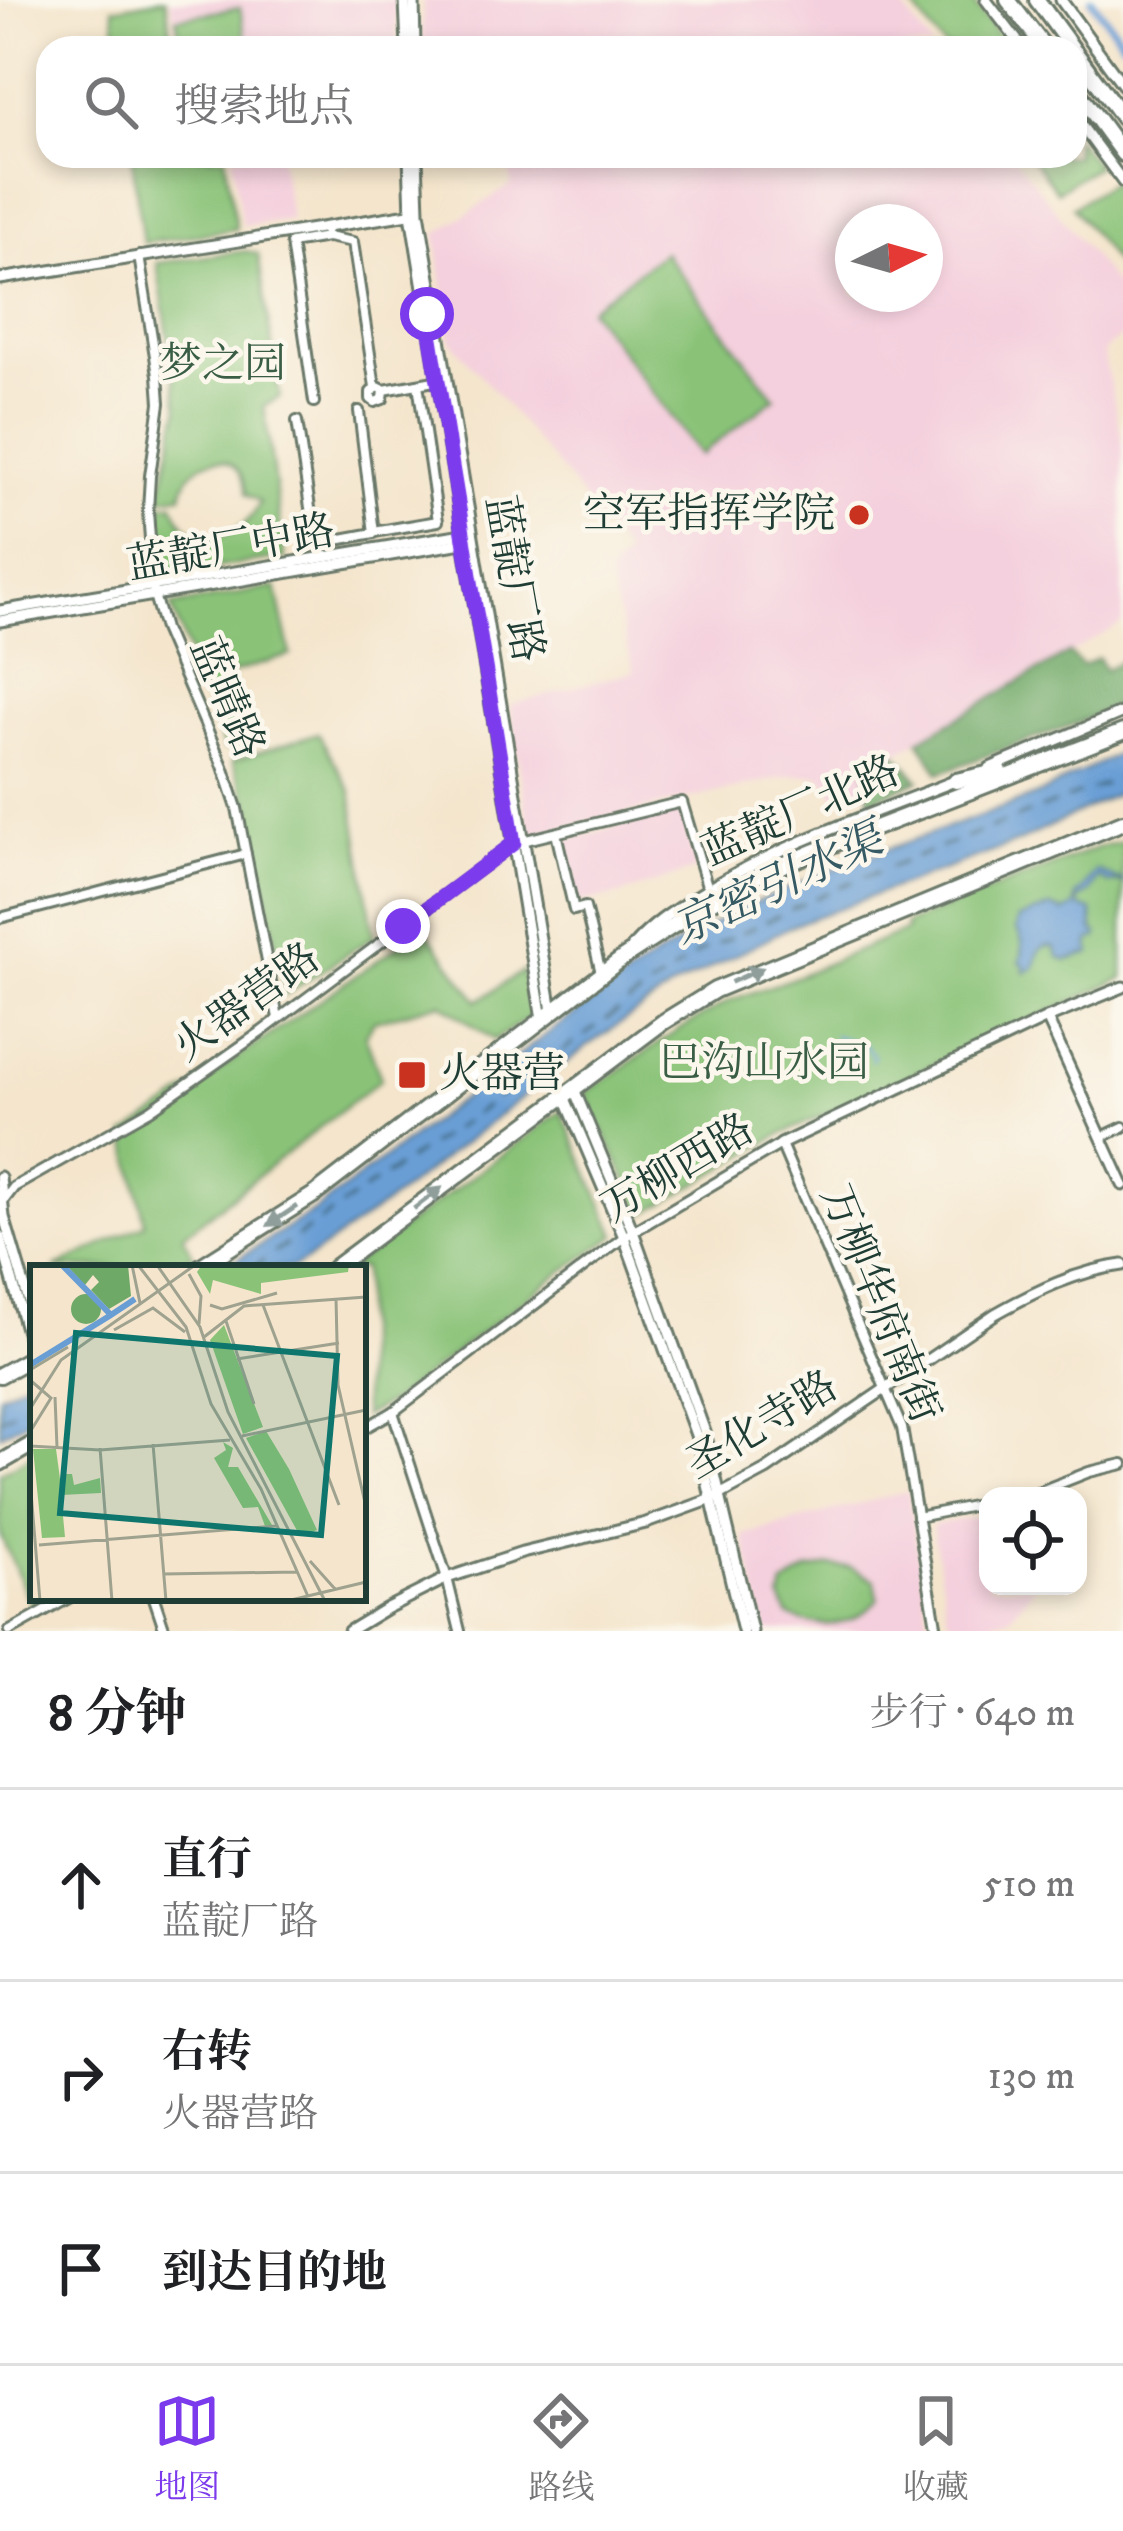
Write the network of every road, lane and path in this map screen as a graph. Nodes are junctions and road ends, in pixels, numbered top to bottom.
1 (410, 0) edge
2 (986, 0) edge
3 (1008, 0) edge
4 (1036, 0) edge
5 (1061, 0) edge
6 (411, 36) edge
7 (1014, 36) edge
8 (1036, 36) edge
9 (1063, 36) edge
10 (1087, 69) edge
11 (1123, 85) edge
12 (1087, 104) edge
13 (1123, 118) edge
14 (1087, 133) edge
15 (1123, 154) edge
16 (413, 168) edge
17 (1123, 182) edge
18 (415, 213) junction
19 (326, 232) junction
20 (140, 256) junction
21 (0, 279) edge
22 (442, 378) junction
23 (418, 384) junction
24 (314, 402) dead end
25 (359, 410) dead end
26 (297, 421) dead end
27 (374, 532) junction
28 (468, 538) junction
29 (333, 542) junction
30 (335, 560) junction
31 (154, 591) junction
32 (0, 611) edge
33 (0, 621) edge
34 (1123, 712) edge
35 (1123, 732) edge
36 (1040, 763) junction
37 (956, 781) junction
38 (1123, 822) edge
39 (556, 833) junction
40 (519, 842) junction
41 (246, 854) junction
42 (708, 889) junction
43 (0, 918) edge
44 (623, 958) junction
45 (602, 974) junction
46 (1123, 987) edge
47 (547, 1015) junction
48 (1047, 1018) junction
49 (278, 1019) junction
50 (569, 1093) junction
51 (1123, 1126) edge
52 (1102, 1136) junction
53 (781, 1144) junction
54 (0, 1177) edge
55 (1123, 1185) edge
56 (1, 1204) edge
57 (0, 1236) edge
58 (629, 1236) junction
59 (203, 1265) edge
60 (338, 1265) edge
61 (1123, 1265) edge
62 (30, 1305) edge
63 (30, 1344) edge
64 (30, 1357) edge
65 (0, 1375) edge
66 (886, 1388) junction
67 (393, 1412) junction
68 (366, 1427) edge
69 (30, 1446) edge
70 (0, 1463) edge
71 (1123, 1464) edge
72 (1051, 1487) edge
73 (717, 1497) junction
74 (979, 1506) edge
75 (917, 1517) junction
76 (447, 1578) junction
77 (64, 1601) edge
78 (155, 1601) edge
79 (10, 1631) edge
80 (165, 1631) edge
81 (349, 1631) edge
82 (460, 1631) edge
83 (747, 1631) edge
84 (937, 1631) edge

1 - 6 street
2 - 7 street
3 - 8 highway
4 - 9 highway
5 - 11 street
10 - 13 highway
12 - 15 highway
14 - 17 street
16 - 18 street, 蓝靛厂路
18 - 19 street
18 - 22 street, 蓝靛厂路
19 - 20 street
19 - 23 street
19 - 24 street
20 - 21 street
20 - 31 street, 蓝晴路
22 - 23 street
22 - 28 street, 蓝靛厂路
23 - 27 street
25 - 27 street
26 - 29 street
27 - 29 street
28 - 30 street, 蓝靛厂中路
28 - 40 street, 蓝靛厂路
29 - 30 street
30 - 31 street, 蓝靛厂中路
31 - 32 street, 蓝靛厂中路
31 - 33 street, 蓝靛厂中路
31 - 41 street, 蓝晴路
34 - 37 street, 蓝靛厂北路
35 - 36 highway, 蓝靛厂北路
36 - 37 highway
36 - 44 highway, 蓝靛厂北路
37 - 42 street, 蓝靛厂北路
50 -> 38 highway
39 - 40 street
39 - 42 street
39 - 45 street
40 - 47 street, 蓝靛厂路
40 - 49 street, 火器营路
41 - 43 street
41 - 49 street, 蓝晴路
42 - 44 street, 蓝靛厂北路
44 - 45 highway, 蓝靛厂北路
45 - 47 highway, 蓝靛厂北路
46 - 48 street, 万柳西路
47 -> 59 highway, 蓝靛厂北路
48 - 52 street
48 - 53 street, 万柳西路
49 - 56 street, 火器营路
50 - 58 street
60 -> 50 highway
51 - 52 street
52 - 55 street
53 - 58 street, 万柳西路
53 - 66 street, 万柳华府南街
54 - 56 street
56 - 62 street
57 - 63 street
58 - 67 street, 万柳西路
58 - 73 street
61 - 66 street, 圣化寺路
64 - 65 highway
66 - 73 street, 圣化寺路
66 - 75 street, 万柳华府南街
67 - 68 street, 万柳西路
67 - 76 street
69 - 70 highway
71 - 72 street
73 - 76 street, 圣化寺路
73 - 83 street
74 - 75 street
75 - 84 street, 万柳华府南街
76 - 81 street, 圣化寺路
76 - 82 street
77 - 79 street
78 - 80 street

